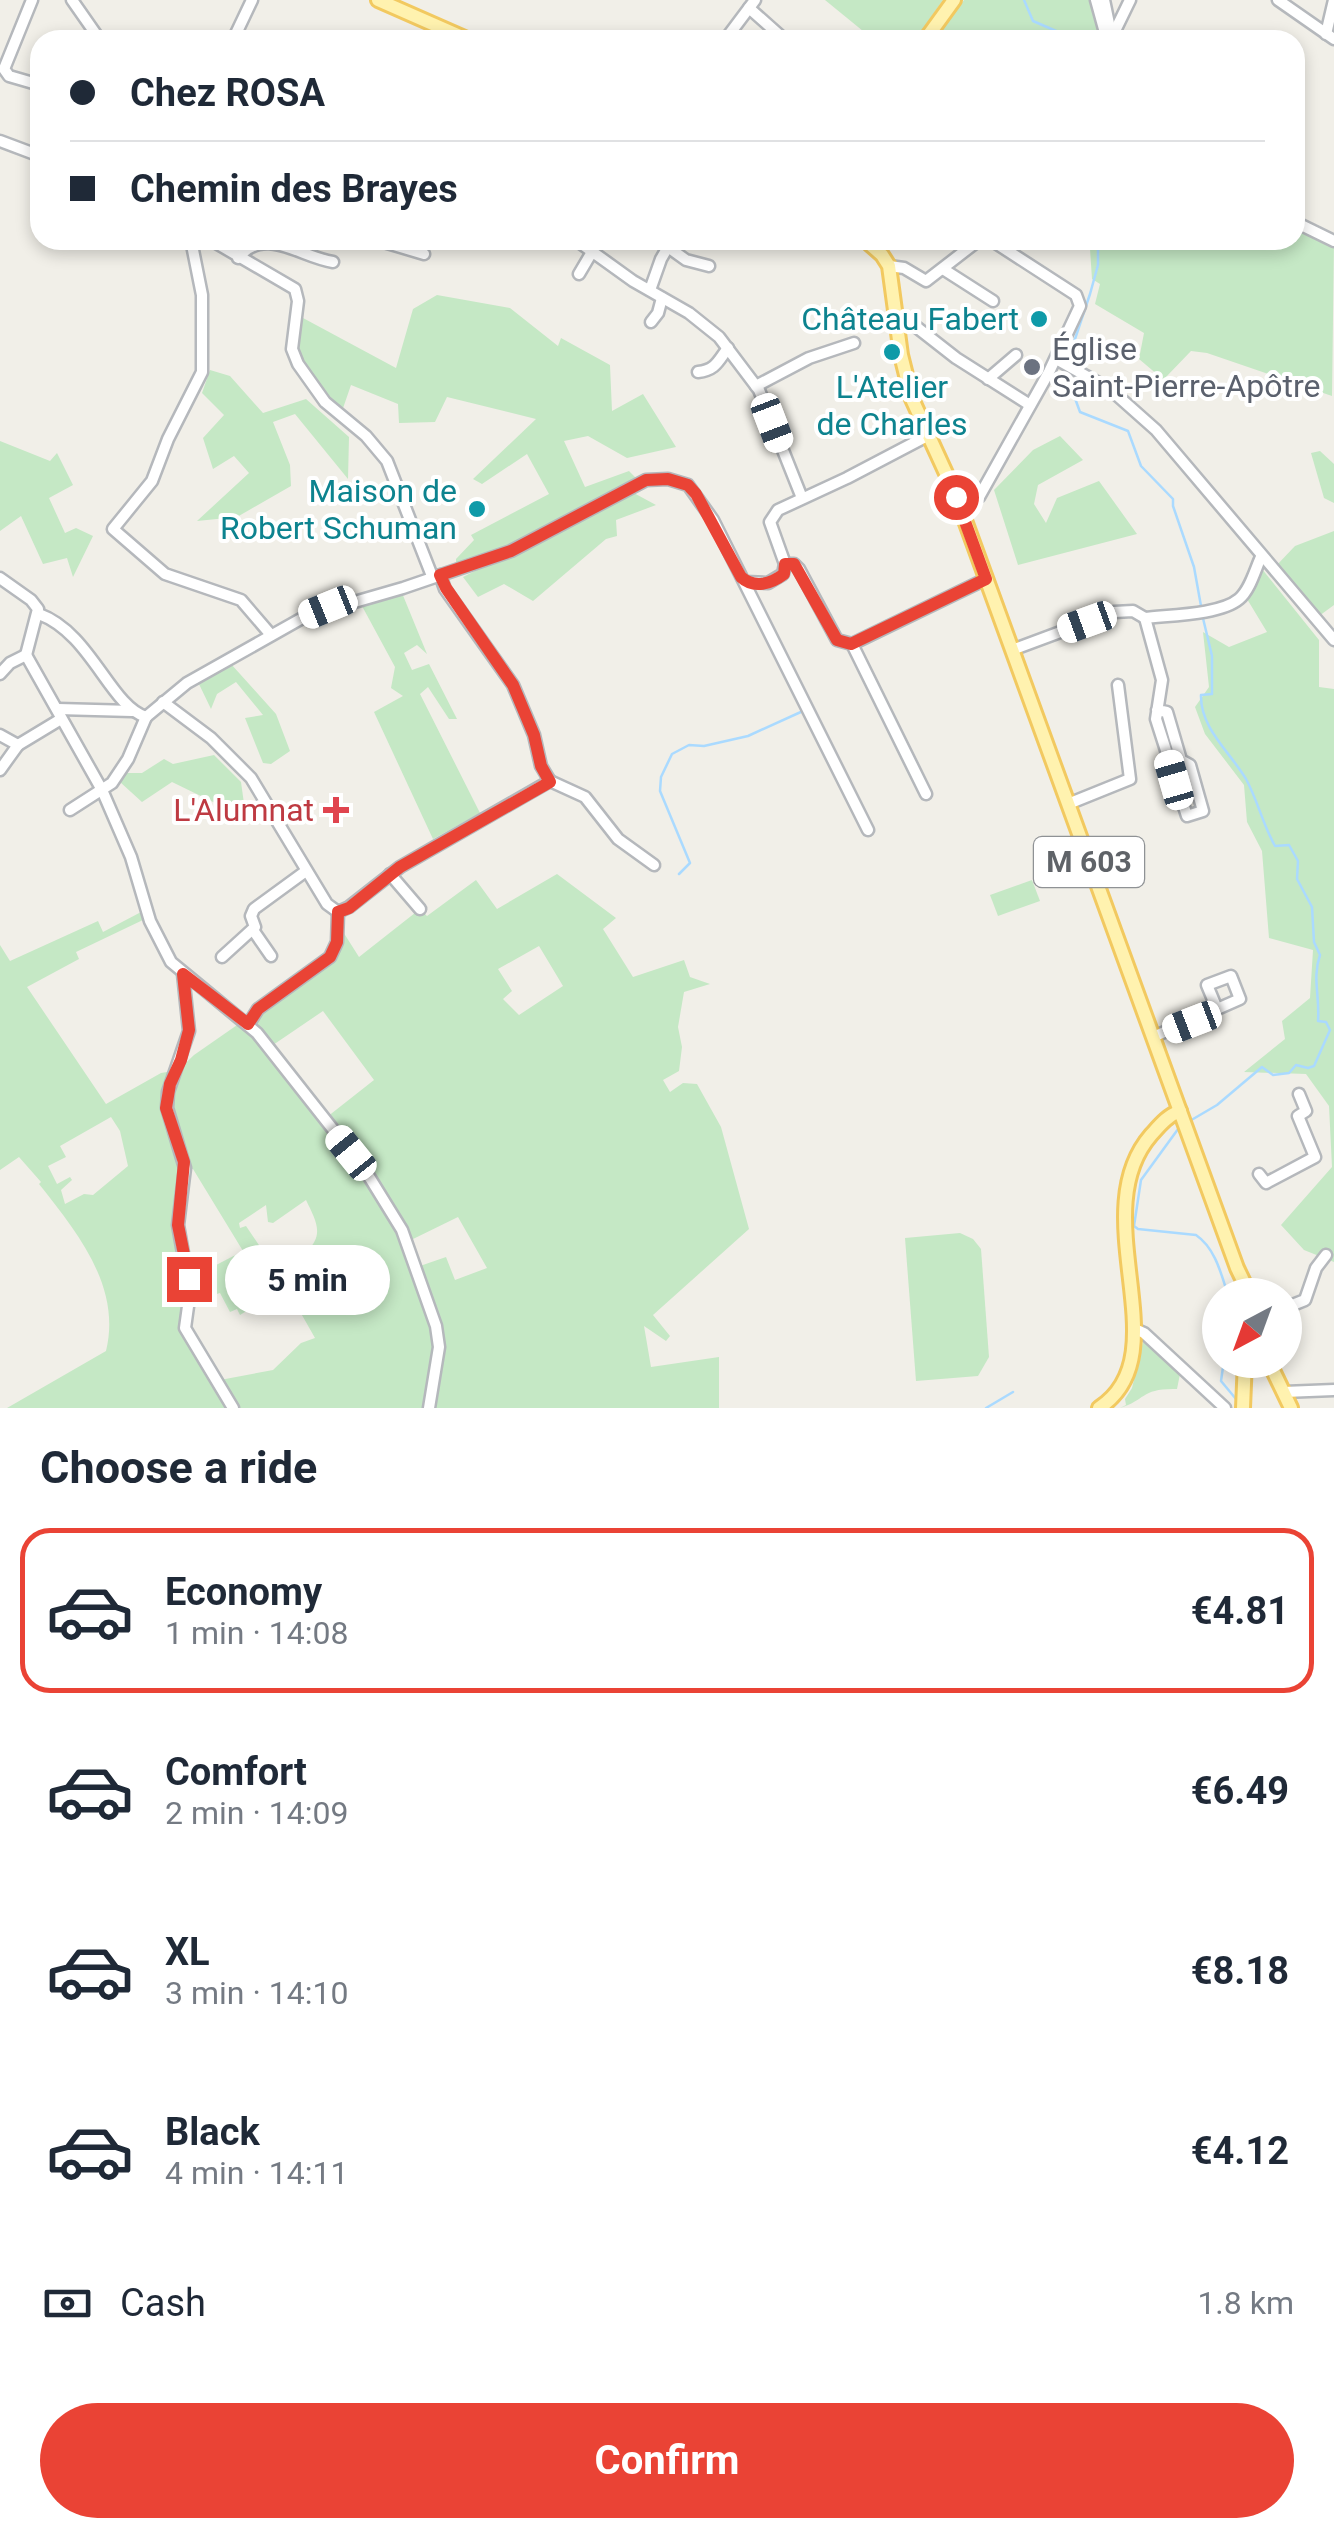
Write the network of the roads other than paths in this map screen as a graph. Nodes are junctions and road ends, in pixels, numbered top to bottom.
1 (32, 0) edge
2 (72, 0) edge
3 (252, 0) edge
4 (378, 0) edge
5 (954, 0) edge
6 (1278, 0) edge
7 (1334, 0) edge
8 (1102, 2) edge
9 (752, 4) edge
10 (1127, 4) edge
11 (93, 30) edge
12 (238, 30) edge
13 (446, 30) edge
14 (733, 30) edge
15 (776, 30) edge
16 (933, 30) edge
17 (1108, 30) edge
18 (1114, 30) edge
19 (1330, 36) edge
20 (30, 82) edge
21 (0, 141) edge
22 (30, 152) edge
23 (1305, 227) edge
24 (1334, 240) edge
25 (192, 250) edge
26 (226, 250) edge
27 (245, 250) edge
28 (292, 250) edge
29 (411, 250) edge
30 (584, 250) edge
31 (592, 250) edge
32 (665, 250) edge
33 (675, 250) edge
34 (876, 250) edge
35 (967, 250) edge
36 (1007, 250) edge
37 (424, 254) dead end
38 (238, 258) junction
39 (333, 262) dead end
40 (709, 266) dead end
41 (888, 266) junction
42 (943, 270) junction
43 (578, 274) dead end
44 (650, 290) junction
45 (662, 298) junction
46 (994, 301) dead end
47 (650, 322) dead end
48 (896, 322) junction
49 (854, 343) dead end
50 (728, 348) junction
51 (1016, 355) dead end
52 (1056, 359) junction
53 (698, 372) dead end
54 (988, 379) junction
55 (756, 386) junction
56 (1030, 405) junction
57 (928, 435) junction
58 (802, 498) junction
59 (959, 506) junction
60 (1261, 557) junction
61 (785, 564) junction
62 (436, 576) junction
63 (0, 578) edge
64 (986, 579) junction
65 (746, 582) junction
66 (37, 609) junction
67 (1145, 618) junction
68 (271, 635) junction
69 (1334, 640) edge
70 (852, 644) junction
71 (1012, 650) junction
72 (26, 654) junction
73 (0, 674) edge
74 (1118, 685) dead end
75 (163, 702) junction
76 (1157, 710) junction
77 (132, 711) junction
78 (60, 714) junction
79 (146, 716) junction
80 (0, 735) edge
81 (18, 745) junction
82 (0, 770) edge
83 (550, 782) junction
84 (102, 790) junction
85 (926, 794) dead end
86 (1068, 804) junction
87 (70, 810) dead end
88 (868, 830) dead end
89 (654, 866) dead end
90 (306, 871) junction
91 (390, 874) junction
92 (420, 909) dead end
93 (338, 912) junction
94 (253, 930) junction
95 (222, 956) dead end
96 (272, 956) dead end
97 (183, 974) junction
98 (1217, 1009) dead end
99 (248, 1024) junction
100 (1153, 1037) junction
101 (1299, 1094) dead end
102 (1180, 1112) junction
103 (1259, 1174) dead end
104 (1326, 1254) dead end
105 (1239, 1274) junction
106 (1240, 1278) edge
107 (1241, 1278) edge
108 (1302, 1301) edge
109 (1135, 1329) junction
110 (1246, 1378) edge
111 (1279, 1378) edge
112 (1334, 1390) edge
113 (1284, 1392) junction
114 (233, 1408) edge
115 (429, 1408) edge
116 (1099, 1408) edge
117 (1225, 1408) edge
118 (1243, 1408) edge
119 (1291, 1408) edge

1 - 20 street
2 - 11 street
3 - 12 street
4 - 13 main road
5 - 16 main road
6 - 19 street
7 - 19 street
8 - 10 street
8 - 17 street
9 - 14 street
9 - 15 street
10 - 18 street
21 - 22 street
23 - 24 street
25 - 68 street
26 - 38 street
27 - 38 street
28 - 39 street
29 - 37 street
30 - 43 street
31 - 44 street
32 - 44 street
33 - 40 street
34 - 41 main road
35 - 42 street
36 - 52 street
38 - 62 street
41 - 42 street
41 - 48 main road, M 603
42 - 46 street
44 - 45 street
45 - 47 street
45 - 50 street
48 - 54 street
48 - 57 main road, M 603
49 - 55 street
50 - 53 street
50 - 55 street
51 - 54 street
52 - 56 street
52 - 60 street
54 - 56 street
55 - 58 street
56 - 59 street
57 - 58 street
57 - 59 main road, M 603
58 - 61 street
59 - 64 main road, M 603
60 - 67 street
60 - 69 street
61 - 65 street
61 - 70 street
62 - 65 street
62 - 68 street
62 - 83 street
63 - 66 street
64 - 70 street
64 - 71 main road, M 603
65 - 88 street
66 - 72 street
66 - 77 street
67 - 71 street
67 - 76 street
68 - 75 street
70 - 85 street
71 - 86 main road, M 603
72 - 73 street
72 - 78 street
74 - 86 street
75 - 79 street
75 - 90 street
76 - 76 street
77 - 78 street
77 - 79 street
78 - 81 street
78 - 84 street
79 - 84 street
80 - 81 street
81 - 82 street
83 - 89 street
83 - 91 street
84 - 87 street
84 - 97 street
86 - 100 main road, M 603
90 - 93 street
90 - 94 street
91 - 92 street
91 - 93 street
93 - 99 street
94 - 95 street
94 - 96 street
97 - 99 street
97 - 114 street
98 - 100 street
99 - 115 street
100 - 102 main road, M 603
101 - 103 street
102 - 105 main road, M 603
102 - 109 main road
104 - 108 street
105 - 106 main road, M 603
105 - 107 main road, M 603
109 - 116 main road
109 - 117 street
110 - 118 main road
111 - 113 main road
112 - 113 street
113 - 119 main road

